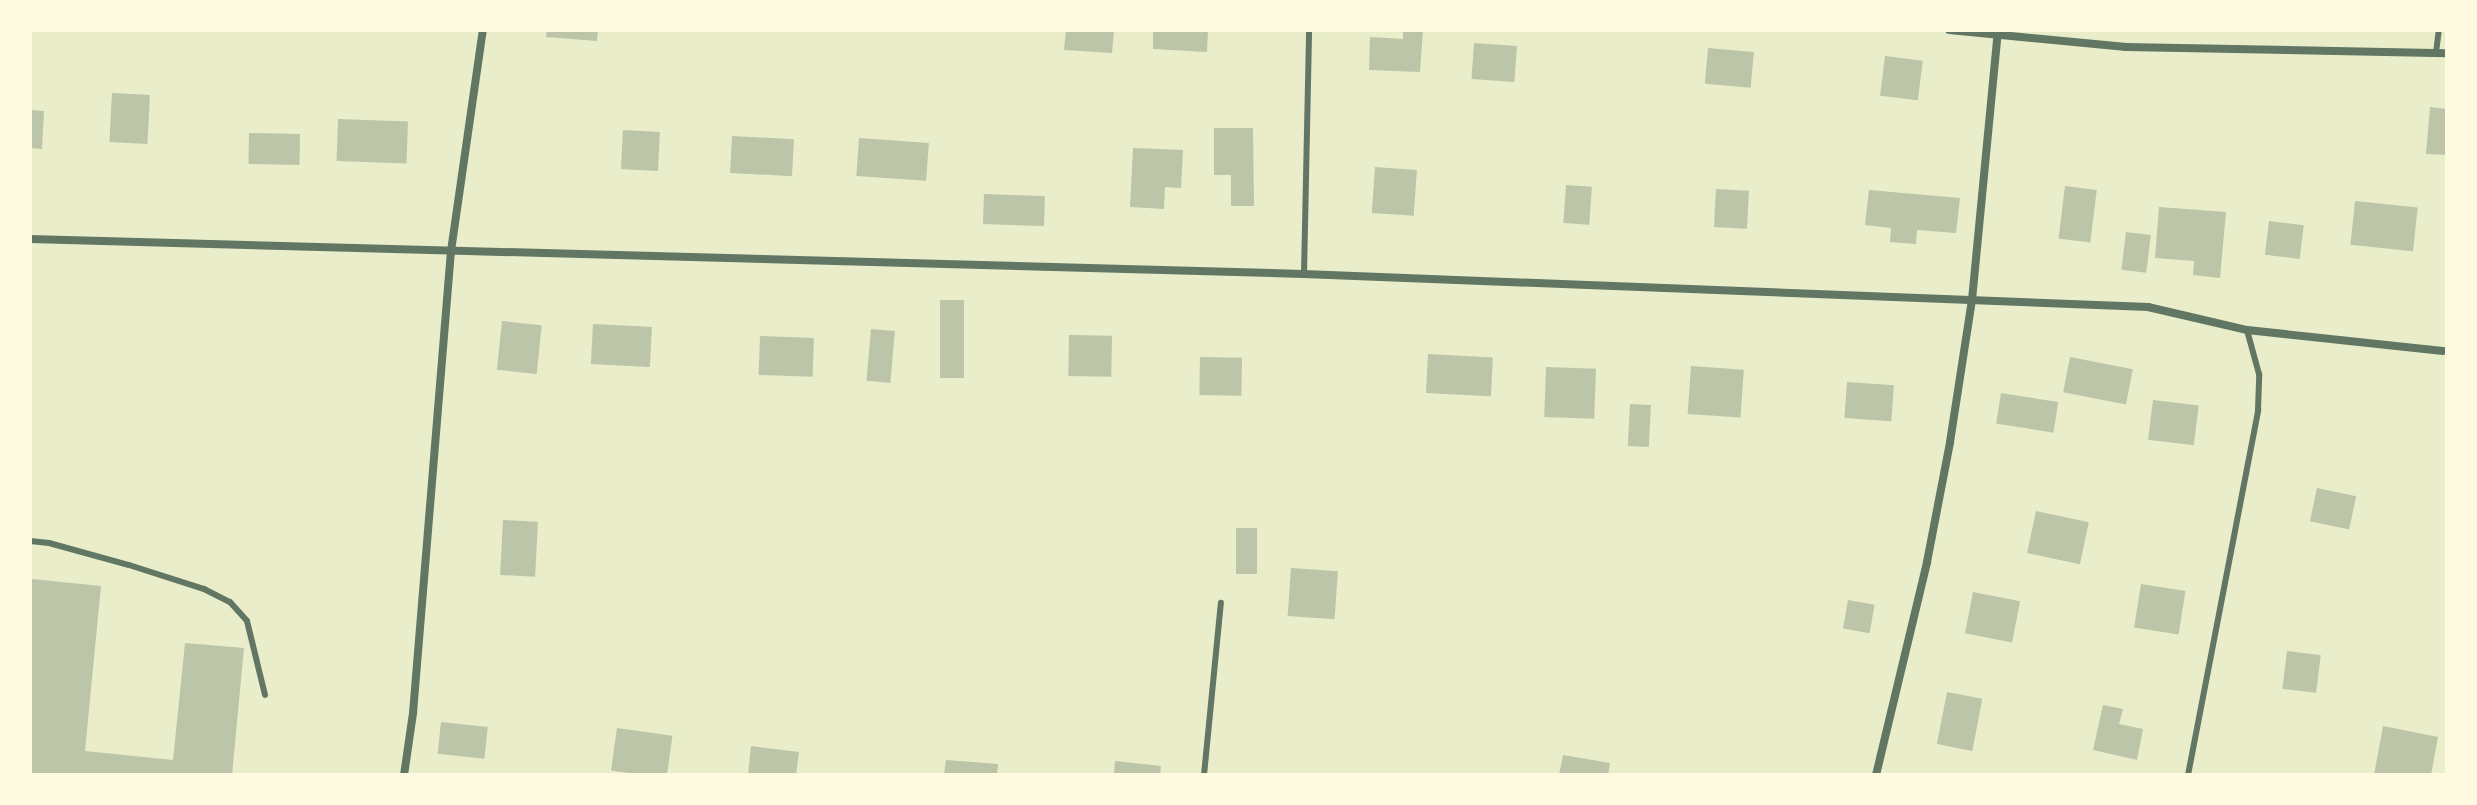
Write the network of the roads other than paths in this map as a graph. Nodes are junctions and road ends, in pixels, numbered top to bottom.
1 (483, 30) edge
2 (1309, 30) edge
3 (1949, 30) edge
4 (2439, 30) edge
5 (1997, 32) edge
6 (2436, 53) junction
7 (2447, 53) edge
8 (30, 239) edge
9 (451, 251) junction
10 (1304, 274) junction
11 (1972, 300) junction
12 (2247, 330) junction
13 (2443, 351) dead end
14 (30, 541) edge
15 (1221, 603) dead end
16 (265, 695) dead end
17 (404, 775) edge
18 (1204, 775) edge
19 (1876, 775) edge
20 (2188, 775) edge

1 - 9 street
2 - 10 lane
3 - 5 street
4 - 6 lane
5 - 6 street
5 - 11 street
6 - 7 street
8 - 9 street
9 - 10 street
9 - 17 street
10 - 11 street
11 - 12 street
11 - 19 street
12 - 13 street
12 - 20 lane
14 - 16 lane
15 - 18 lane

